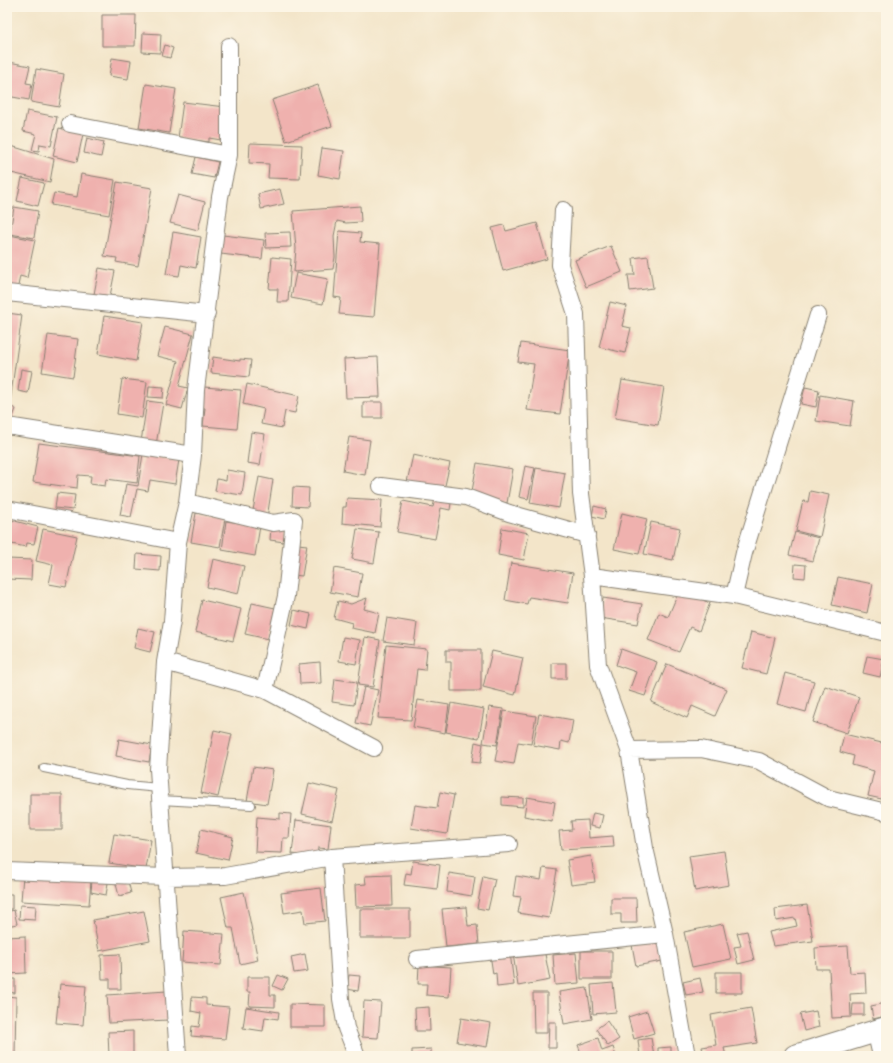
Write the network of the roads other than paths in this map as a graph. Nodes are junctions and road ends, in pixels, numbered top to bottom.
1 (229, 46) dead end
2 (70, 124) dead end
3 (229, 154) junction
4 (564, 210) dead end
5 (7, 293) edge
6 (206, 314) junction
7 (818, 315) dead end
8 (7, 426) edge
9 (193, 455) junction
10 (381, 486) dead end
11 (187, 502) junction
12 (7, 509) edge
13 (587, 535) junction
14 (178, 542) junction
15 (592, 576) junction
16 (734, 596) junction
17 (886, 633) edge
18 (165, 662) junction
19 (265, 690) junction
20 (374, 748) dead end
21 (629, 750) junction
22 (44, 768) dead end
23 (159, 794) junction
24 (251, 805) dead end
25 (886, 812) edge
26 (509, 844) dead end
27 (332, 857) junction
28 (7, 870) edge
29 (165, 877) junction
30 (665, 934) junction
31 (416, 959) dead end
32 (880, 1029) edge
33 (178, 1056) edge
34 (357, 1056) edge
35 (687, 1056) edge
36 (795, 1056) edge
37 (881, 1056) edge

1 - 3 street
2 - 3 street
3 - 6 street
4 - 13 street
5 - 6 street
6 - 9 street
7 - 16 street
8 - 9 street
9 - 11 street
10 - 13 street
11 - 14 street
11 - 19 street
12 - 14 street
13 - 15 street
14 - 18 street
15 - 16 street
15 - 21 street
16 - 17 street
18 - 19 street
18 - 23 street
19 - 20 street
21 - 25 street
21 - 30 street
22 - 23 lane
23 - 24 lane
23 - 29 street
26 - 27 street
27 - 29 street
27 - 34 street
28 - 29 street
29 - 33 street
30 - 31 street
30 - 35 street
32 - 36 street
32 - 37 street

